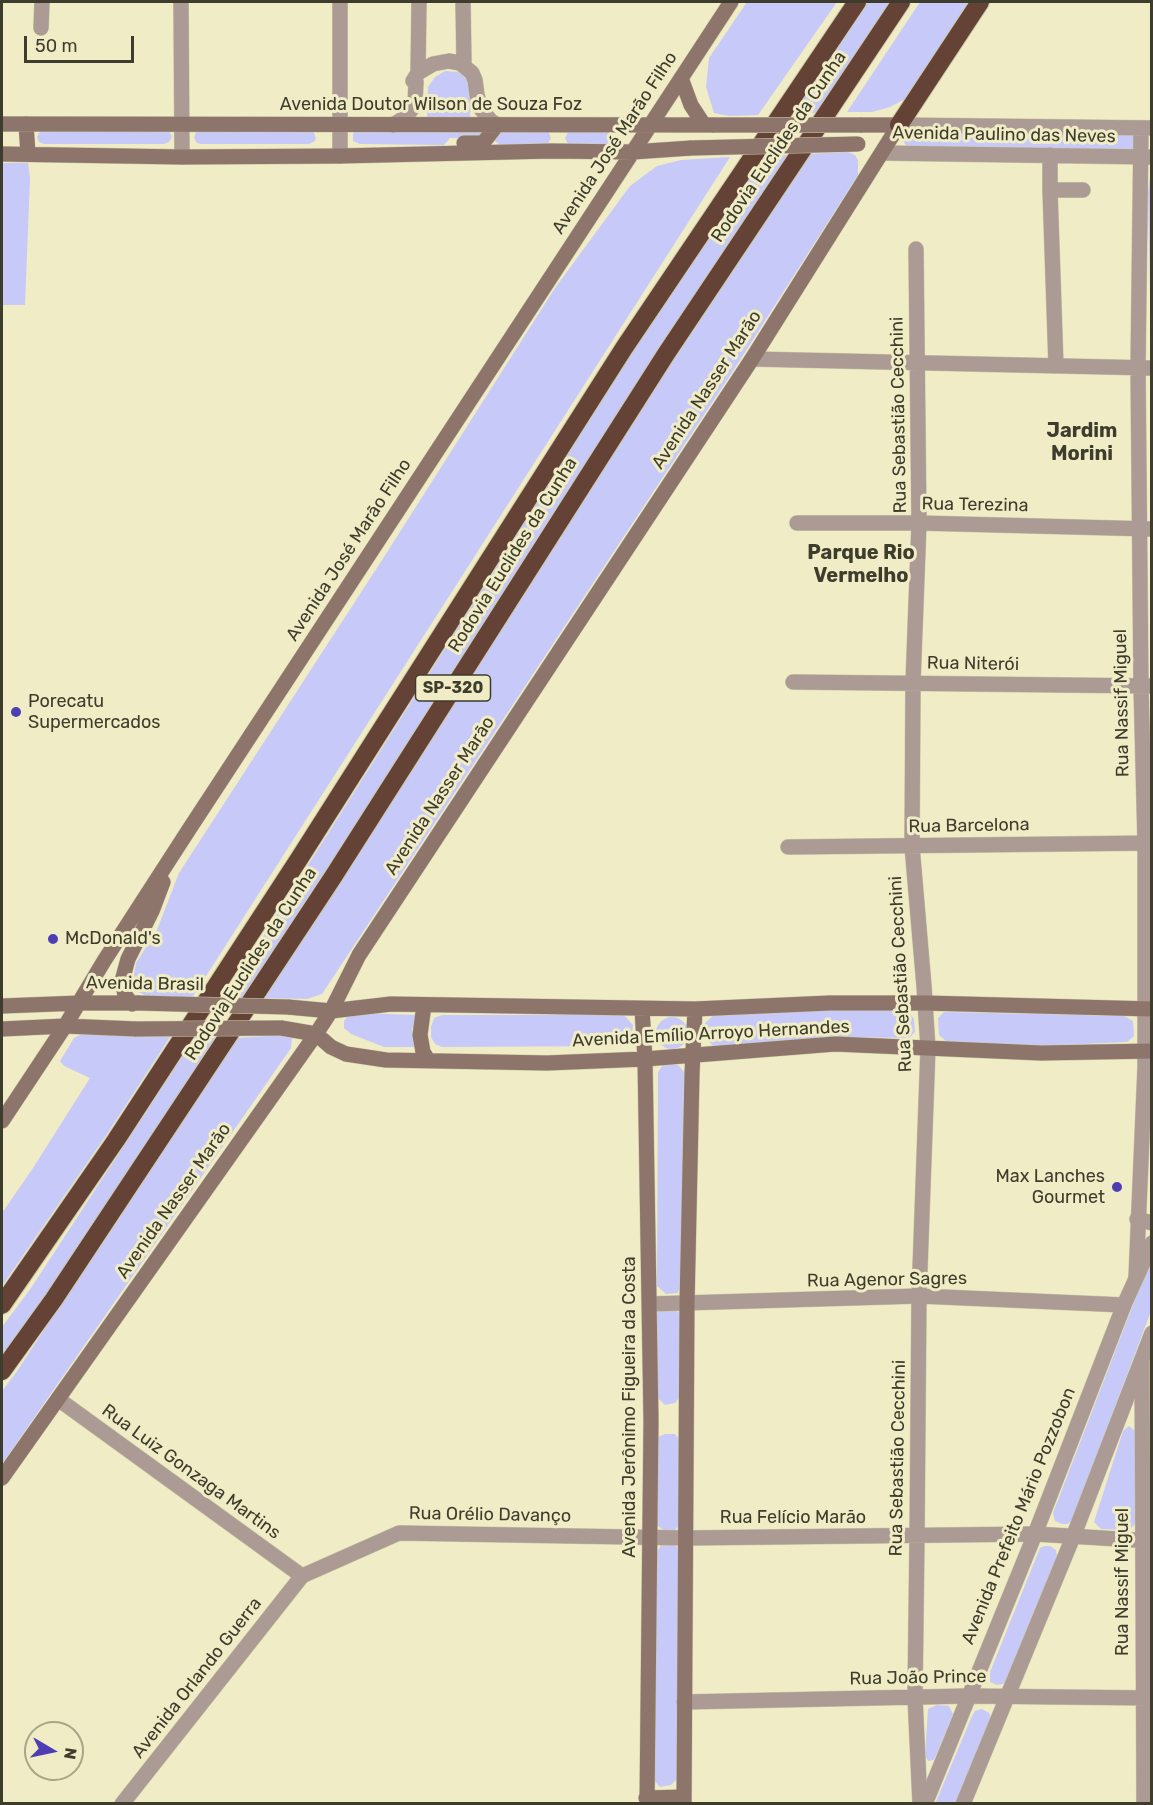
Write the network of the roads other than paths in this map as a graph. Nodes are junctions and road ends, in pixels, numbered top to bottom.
1 (42, 2) edge
2 (181, 2) edge
3 (340, 2) edge
4 (419, 2) edge
5 (463, 2) edge
6 (731, 2) edge
7 (857, 2) edge
8 (902, 2) edge
9 (980, 2) edge
10 (41, 28) dead end
11 (464, 65) junction
12 (418, 74) junction
13 (681, 78) junction
14 (2, 124) edge
15 (26, 124) junction
16 (182, 124) junction
17 (341, 124) junction
18 (393, 125) junction
19 (497, 125) junction
20 (558, 125) junction
21 (651, 125) junction
22 (709, 125) junction
23 (860, 125) joint
24 (899, 125) junction
25 (1146, 128) edge
26 (558, 151) junction
27 (633, 152) junction
28 (882, 153) junction
29 (2, 154) edge
30 (28, 154) junction
31 (445, 154) junction
32 (1050, 155) junction
33 (340, 156) junction
34 (182, 157) junction
35 (1146, 157) edge
36 (1050, 190) junction
37 (1083, 190) dead end
38 (916, 249) dead end
39 (752, 359) junction
40 (918, 364) junction
41 (1056, 366) junction
42 (1145, 368) edge
43 (797, 523) dead end
44 (919, 523) junction
45 (1145, 529) edge
46 (793, 682) dead end
47 (913, 683) junction
48 (1146, 686) edge
49 (188, 831) junction
50 (1148, 843) edge
51 (912, 846) junction
52 (788, 847) dead end
53 (80, 1003) junction
54 (925, 1003) junction
55 (135, 1004) junction
56 (424, 1005) junction
57 (2, 1006) edge
58 (288, 1007) joint
59 (642, 1009) junction
60 (695, 1009) junction
61 (1148, 1009) edge
62 (331, 1011) junction
63 (65, 1026) junction
64 (2, 1029) edge
65 (316, 1034) junction
66 (928, 1048) junction
67 (1148, 1051) edge
68 (693, 1055) junction
69 (645, 1059) junction
70 (428, 1060) junction
71 (2, 1121) edge
72 (1144, 1221) edge
73 (1152, 1243) edge
74 (1136, 1277) junction
75 (919, 1296) junction
76 (650, 1304) junction
77 (687, 1304) junction
78 (2, 1305) edge
79 (1124, 1305) junction
80 (1152, 1332) edge
81 (1142, 1360) junction
82 (2, 1371) edge
83 (58, 1399) junction
84 (2, 1478) edge
85 (1035, 1534) junction
86 (651, 1537) junction
87 (916, 1537) junction
88 (1073, 1537) junction
89 (686, 1538) junction
90 (1147, 1541) edge
91 (302, 1576) junction
92 (968, 1696) junction
93 (1007, 1696) junction
94 (915, 1697) junction
95 (1147, 1698) edge
96 (684, 1702) junction
97 (684, 1800) edge
98 (647, 1801) edge
99 (122, 1803) edge
100 (920, 1803) edge
101 (925, 1803) edge
102 (963, 1803) edge
103 (1144, 1803) edge

1 - 10 street
2 - 16 street
3 - 17 street
4 - 12 street
5 - 11 street
6 - 13 main road, Avenida José Marão Filho
7 - 78 highway, Rodovia Euclides da Cunha / SP-320
8 - 82 highway, Rodovia Euclides da Cunha / SP-320
9 - 24 highway
11 - 12 street
11 - 19 street
12 - 18 street
13 - 21 main road, Avenida José Marão Filho
13 - 22 main road
14 - 15 main road, Avenida Doutor Wilson de Souza Foz
15 - 16 main road, Avenida Doutor Wilson de Souza Foz
15 - 30 main road
16 - 17 main road, Avenida Doutor Wilson de Souza Foz
16 - 34 street
17 - 18 main road, Avenida Doutor Wilson de Souza Foz
17 - 33 street
18 - 19 main road, Avenida Doutor Wilson de Souza Foz
19 - 20 main road, Avenida Doutor Wilson de Souza Foz
19 - 31 main road
20 - 21 main road, Avenida Doutor Wilson de Souza Foz
20 - 26 main road
21 - 22 main road, Avenida Doutor Wilson de Souza Foz
21 - 27 main road, Avenida José Marão Filho
22 - 23 main road, Avenida Doutor Wilson de Souza Foz, bridge
23 - 24 main road, Avenida Paulino das Neves
24 - 25 street, Avenida Paulino das Neves
24 - 28 main road, Avenida Nasser Marão
25 - 35 street, Rua Nassif Miguel
26 - 27 main road
26 - 31 main road
27 - 28 main road, Avenida Paulino das Neves, bridge
27 - 49 main road, Avenida José Marão Filho
28 - 32 street, Avenida Paulino das Neves
28 - 39 main road, Avenida Nasser Marão
29 - 30 main road
30 - 34 main road
31 - 33 main road
32 - 35 street, Avenida Paulino das Neves
32 - 36 street
33 - 34 main road
35 - 42 street, Rua Nassif Miguel
36 - 37 street
36 - 41 street
38 - 40 street, Rua Sebastião Cecchini
39 - 40 street
39 - 62 main road, Avenida Nasser Marão
40 - 41 street
40 - 44 street, Rua Sebastião Cecchini
41 - 42 street
42 - 45 street, Rua Nassif Miguel
43 - 44 street, Rua Terezina
44 - 45 street, Rua Terezina
44 - 47 street, Rua Sebastião Cecchini
45 - 48 street, Rua Nassif Miguel
46 - 47 street, Rua Niterói
47 - 48 street, Rua Niterói
47 - 51 street, Rua Sebastião Cecchini
48 - 50 street, Rua Nassif Miguel
49 - 53 main road, Avenida José Marão Filho
49 - 55 main road
50 - 51 street, Rua Barcelona
50 - 61 street, Rua Nassif Miguel
51 - 52 street, Rua Barcelona
51 - 54 street, Rua Sebastião Cecchini
53 - 55 main road, Avenida Brasil
53 - 57 main road, Avenida Brasil
53 - 63 main road, Avenida José Marão Filho
54 - 60 main road, Avenida Emílio Arroyo Hernandes
54 - 61 main road, Avenida Emílio Arroyo Hernandes
54 - 66 street, Rua Sebastião Cecchini
55 - 58 main road, Avenida Brasil, bridge
56 - 59 main road, Avenida Emílio Arroyo Hernandes
56 - 62 main road, Avenida Emílio Arroyo Hernandes
56 - 70 main road
58 - 62 main road, Avenida Emílio Arroyo Hernandes
59 - 60 main road, Avenida Emílio Arroyo Hernandes
59 - 69 main road, Avenida Jerônimo Figueira da Costa
60 - 68 main road
61 - 67 street, Rua Nassif Miguel
62 - 65 main road, Avenida Nasser Marão
63 - 64 main road
63 - 65 main road, Avenida Emílio Arroyo Hernandes, bridge
63 - 71 main road, Avenida José Marão Filho
65 - 70 main road, Avenida Emílio Arroyo Hernandes
65 - 83 main road, Avenida Nasser Marão
66 - 67 main road, Avenida Emílio Arroyo Hernandes
66 - 68 main road, Avenida Emílio Arroyo Hernandes
66 - 75 street, Rua Sebastião Cecchini
67 - 72 street, Rua Nassif Miguel
68 - 69 main road, Avenida Emílio Arroyo Hernandes
68 - 77 main road
69 - 70 main road, Avenida Emílio Arroyo Hernandes
69 - 76 main road, Avenida Jerônimo Figueira da Costa
72 - 74 street, Rua Nassif Miguel
73 - 74 street, Avenida Prefeito Mário Pozzobon
74 - 79 street, Avenida Prefeito Mário Pozzobon
75 - 77 street, Rua Agenor Sagres
75 - 79 street, Rua Agenor Sagres
75 - 87 street, Rua Sebastião Cecchini
76 - 77 street, Rua Agenor Sagres
76 - 86 main road, Avenida Jerônimo Figueira da Costa
77 - 89 main road
79 - 85 street, Avenida Prefeito Mário Pozzobon
80 - 81 street
81 - 88 street
81 - 90 street, Rua Nassif Miguel
83 - 84 main road, Avenida Nasser Marão
83 - 91 street, Rua Luiz Gonzaga Martins
85 - 87 street, Rua Felício Marão
85 - 88 street, Rua Felício Marão
85 - 92 street, Avenida Prefeito Mário Pozzobon
86 - 89 street, Rua Felício Marão
86 - 91 street, Rua Orélio Davanço
86 - 98 main road, Avenida Jerônimo Figueira da Costa
87 - 89 street, Rua Felício Marão
87 - 94 street, Rua Sebastião Cecchini
88 - 90 street, Rua Felício Marão
88 - 93 street
89 - 96 main road
90 - 95 street, Rua Nassif Miguel
91 - 99 street, Avenida Orlando Guerra
92 - 93 street, Rua João Prince
92 - 94 street, Rua João Prince
92 - 101 street, Avenida Prefeito Mário Pozzobon
93 - 95 street, Rua João Prince
93 - 102 street
94 - 96 street, Rua João Prince
94 - 100 street, Rua Sebastião Cecchini
95 - 103 street, Rua Nassif Miguel
96 - 97 main road
97 - 98 main road

